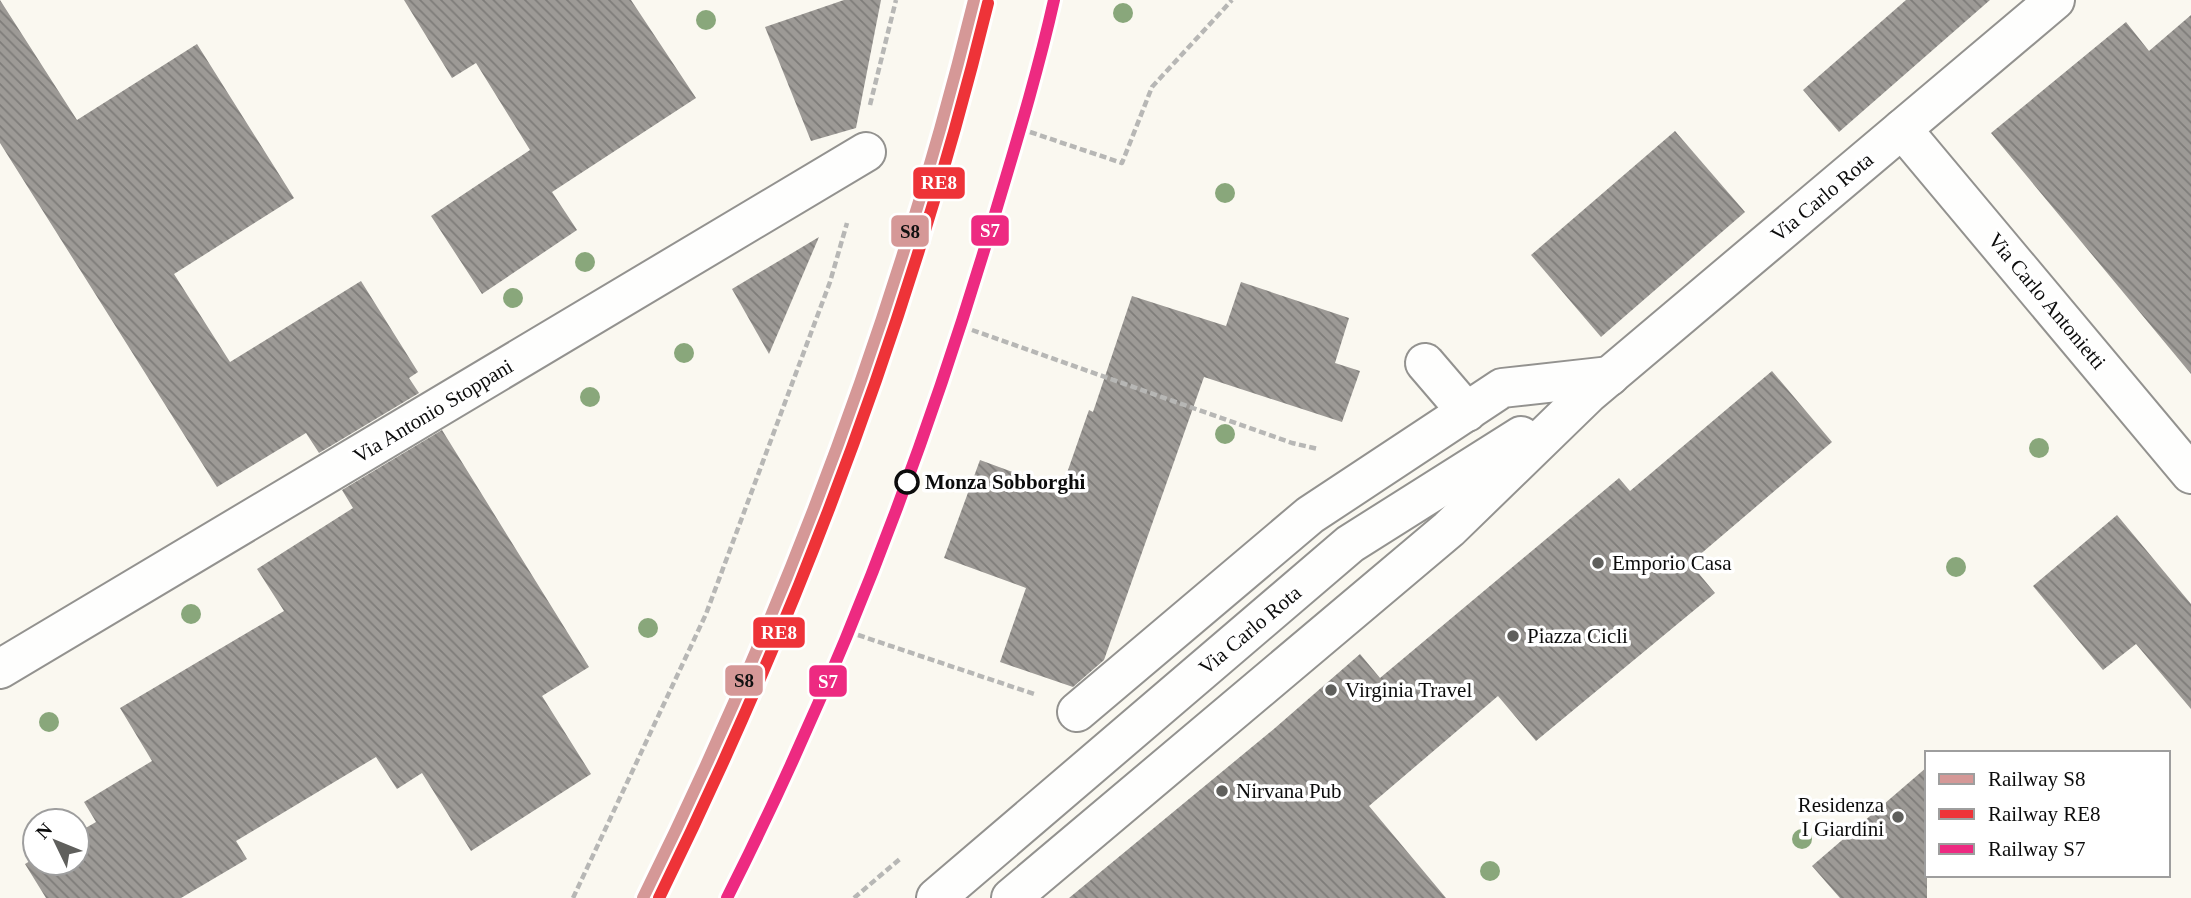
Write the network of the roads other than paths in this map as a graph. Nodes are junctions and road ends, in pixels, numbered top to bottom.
1 (2055, 0) edge
2 (1902, 129) junction
3 (866, 152) road end
4 (1426, 363) dead end
5 (1599, 385) junction
6 (1467, 412) junction
7 (2191, 474) edge
8 (0, 669) edge
9 (1077, 712) dead end
10 (936, 898) edge
11 (1011, 898) edge

1 - 2 street, Via Carlo Rota
2 - 5 street, Via Carlo Rota
2 - 7 street, Via Carlo Antonietti
3 - 8 street, Via Antonio Stoppani
4 - 6 street
5 - 6 street
5 - 10 street, Via Carlo Rota
5 - 11 street, Via Carlo Rota
6 - 9 street

